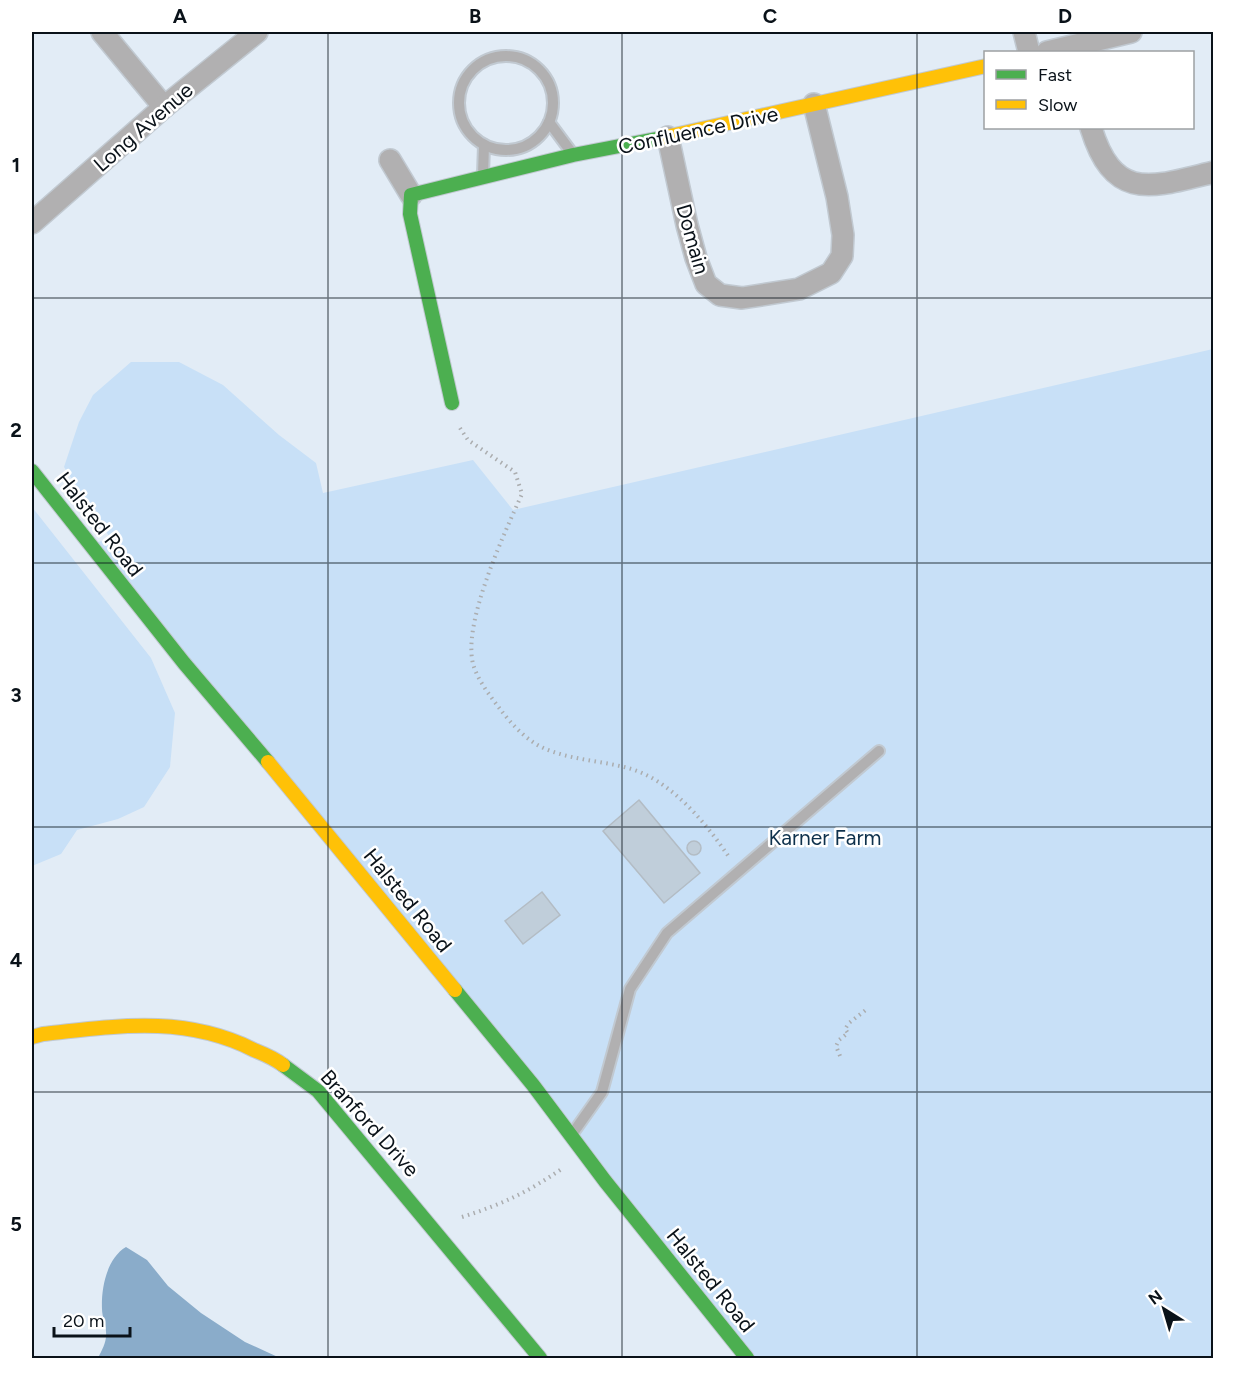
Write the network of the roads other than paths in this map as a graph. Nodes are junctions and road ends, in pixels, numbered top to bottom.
1 (102, 32) edge
2 (257, 32) edge
3 (1024, 32) edge
4 (1131, 32) edge
5 (1077, 49) edge
6 (1029, 51) edge
7 (1057, 51) edge
8 (984, 66) edge
9 (814, 104) junction
10 (164, 107) junction
11 (549, 122) junction
12 (1091, 129) edge
13 (668, 137) junction
14 (484, 145) junction
15 (573, 155) junction
16 (390, 160) dead end
17 (1214, 172) edge
18 (483, 176) junction
19 (411, 195) junction
20 (32, 224) edge
21 (452, 403) road end
22 (32, 471) edge
23 (879, 751) dead end
24 (32, 1037) edge
25 (571, 1136) junction
26 (540, 1359) edge
27 (747, 1359) edge

1 - 10 street
2 - 10 street, Long Avenue
3 - 6 street
4 - 5 street
5 - 7 street
8 - 9 street, Confluence Drive
9 - 13 street, Confluence Drive
9 - 13 street, Domain
10 - 20 street, Long Avenue
11 - 14 lane
11 - 14 lane
11 - 15 lane
12 - 17 street
13 - 15 street, Confluence Drive
14 - 18 lane
15 - 18 street, Confluence Drive
16 - 19 street
18 - 19 street, Confluence Drive
19 - 21 street
22 - 25 street, Halsted Road
23 - 25 lane
24 - 26 street, Branford Drive
25 - 27 street, Halsted Road

